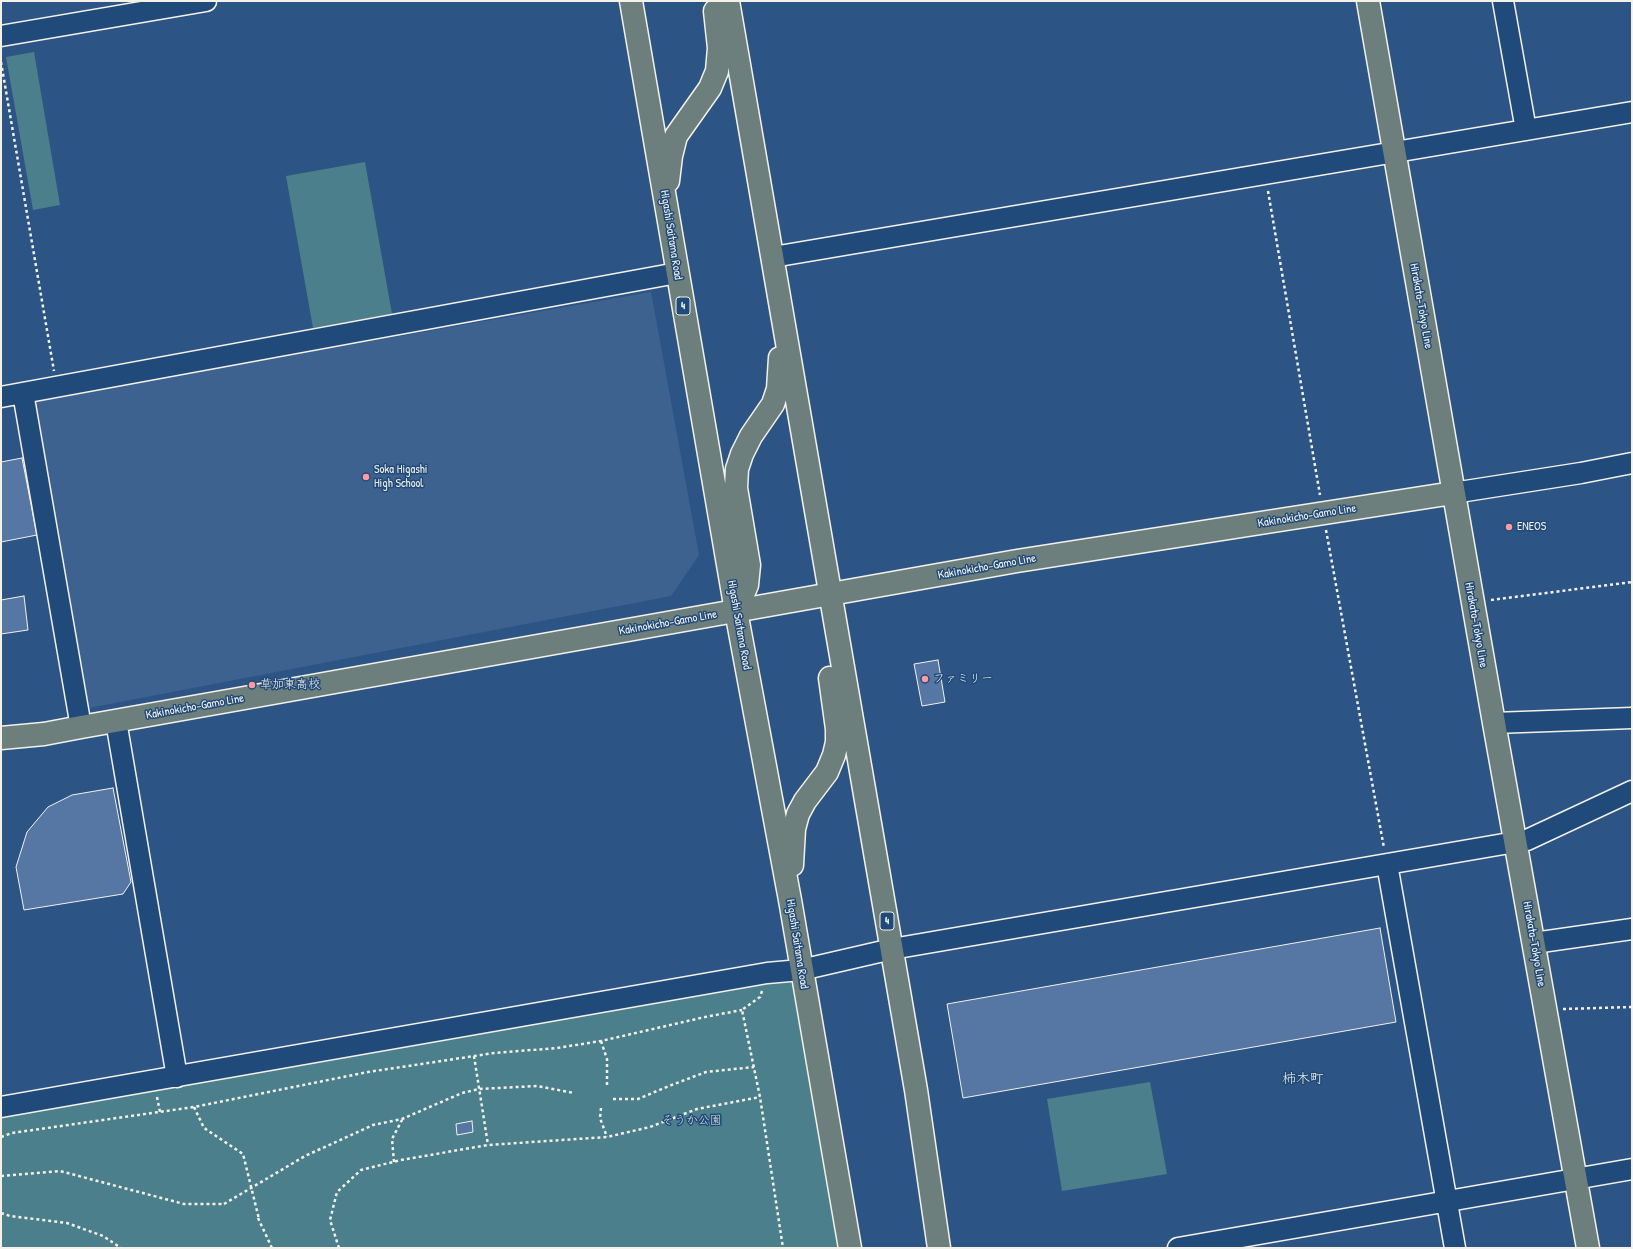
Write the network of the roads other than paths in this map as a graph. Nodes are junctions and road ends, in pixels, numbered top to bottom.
1 (206, 1) edge
2 (631, 1) edge
3 (714, 1) edge
4 (728, 1) edge
5 (1368, 1) edge
6 (1503, 1) edge
7 (1, 36) edge
8 (1632, 112) edge
9 (1526, 130) junction
10 (1395, 152) junction
11 (668, 208) junction
12 (773, 256) junction
13 (677, 273) junction
14 (780, 311) junction
15 (23, 393) junction
16 (1, 397) edge
17 (1632, 463) edge
18 (1453, 493) junction
19 (831, 594) junction
20 (736, 611) junction
21 (1632, 718) edge
22 (116, 721) junction
23 (1494, 723) junction
24 (81, 727) junction
25 (1, 738) edge
26 (1632, 791) edge
27 (1515, 842) junction
28 (1387, 864) junction
29 (790, 900) junction
30 (1632, 929) edge
31 (1534, 943) junction
32 (892, 949) junction
33 (801, 970) junction
34 (177, 1077) junction
35 (1, 1107) edge
36 (1632, 1169) edge
37 (1575, 1180) junction
38 (1446, 1202) junction
39 (850, 1248) edge
40 (939, 1248) edge
41 (1178, 1248) edge
42 (1455, 1248) edge
43 (1588, 1248) edge

1 - 7 street
2 - 11 main road, Higashi Saitama Road / 4
3 - 11 main road, 4
4 - 12 main road, 4
5 - 10 main road, Hirakata-Tokyo Line
6 - 9 street
8 - 9 street
9 - 10 street
10 - 12 street
10 - 18 main road, Hirakata-Tokyo Line
11 - 13 main road, Higashi Saitama Road / 4
12 - 14 main road, 4
13 - 15 street
13 - 20 main road, Higashi Saitama Road / 4
14 - 19 main road, 4
14 - 20 main road, 4
15 - 16 street
15 - 24 street
17 - 18 street
18 - 19 main road, Kakinokicho-Gamo Line
18 - 23 main road, Hirakata-Tokyo Line
19 - 20 main road, Kakinokicho-Gamo Line
19 - 29 main road, 4
19 - 32 main road, 4
20 - 22 main road, Kakinokicho-Gamo Line
20 - 29 main road, Higashi Saitama Road / 4
21 - 23 street
22 - 24 main road, Kakinokicho-Gamo Line
22 - 34 street
23 - 27 main road, Hirakata-Tokyo Line
24 - 25 main road, Kakinokicho-Gamo Line
26 - 27 street
27 - 28 street
27 - 31 main road, Hirakata-Tokyo Line
28 - 32 street
28 - 38 street
29 - 33 main road, Higashi Saitama Road / 4
30 - 31 street
31 - 37 main road, Hirakata-Tokyo Line
32 - 33 street
32 - 40 main road, 4
33 - 34 street
33 - 39 main road, Higashi Saitama Road / 4
34 - 35 street
36 - 37 street
37 - 38 street
37 - 43 main road, Hirakata-Tokyo Line
38 - 41 street
38 - 42 street

